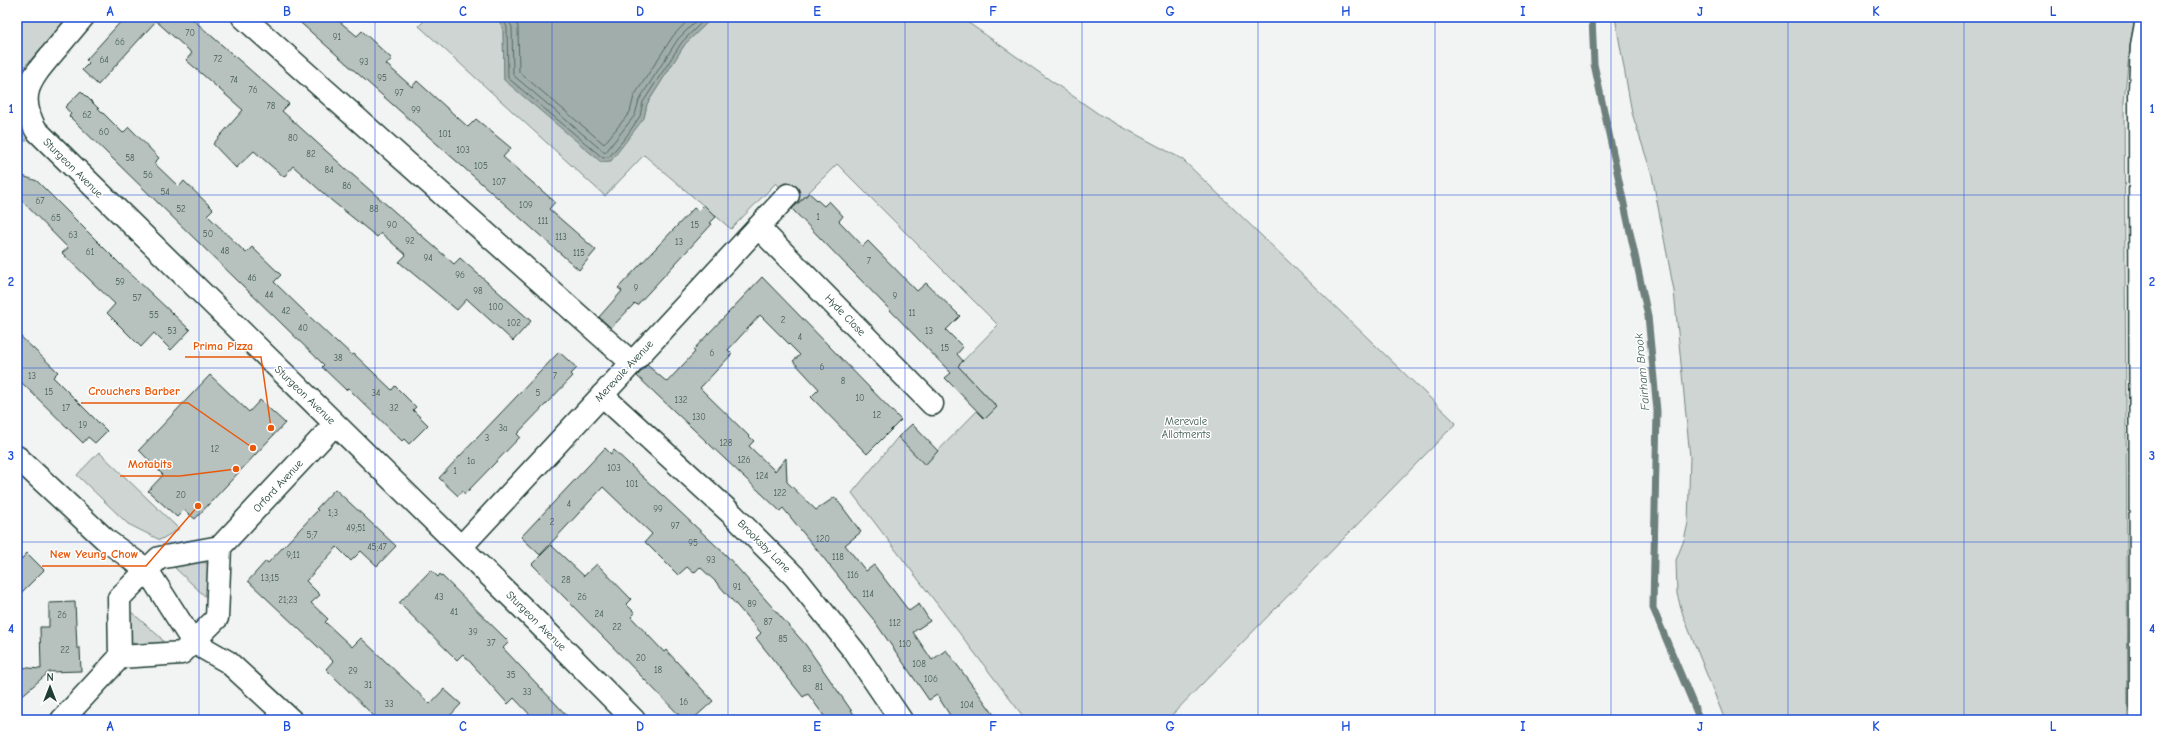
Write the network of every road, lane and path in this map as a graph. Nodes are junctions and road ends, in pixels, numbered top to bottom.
1 (82, 17) edge
2 (243, 17) edge
3 (2146, 24) edge
4 (788, 195) dead end
5 (758, 227) junction
6 (2143, 303) edge
7 (632, 363) junction
8 (602, 395) junction
9 (932, 404) dead end
10 (335, 424) junction
11 (17, 458) edge
12 (2143, 542) edge
13 (220, 547) junction
14 (461, 547) junction
15 (147, 570) junction
16 (193, 642) junction
17 (120, 658) junction
18 (62, 720) edge
19 (291, 720) edge
20 (634, 720) edge
21 (902, 720) edge
22 (2141, 720) edge

1 - 10 street, Sturgeon Avenue
2 - 7 street
3 - 6 street
4 - 5 street, Merevale Avenue
5 - 7 street, Merevale Avenue
5 - 9 street, Hyde Close
6 - 12 street
7 - 8 street, Merevale Avenue
8 - 14 street, Merevale Avenue
8 - 21 street, Brooksby Lane
10 - 13 street, Orford Avenue
10 - 14 street, Sturgeon Avenue
11 - 15 street
12 - 22 street
13 - 15 street
13 - 16 street
14 - 20 street, Sturgeon Avenue
15 - 16 street
15 - 17 street
16 - 17 street
16 - 19 street
17 - 18 street

